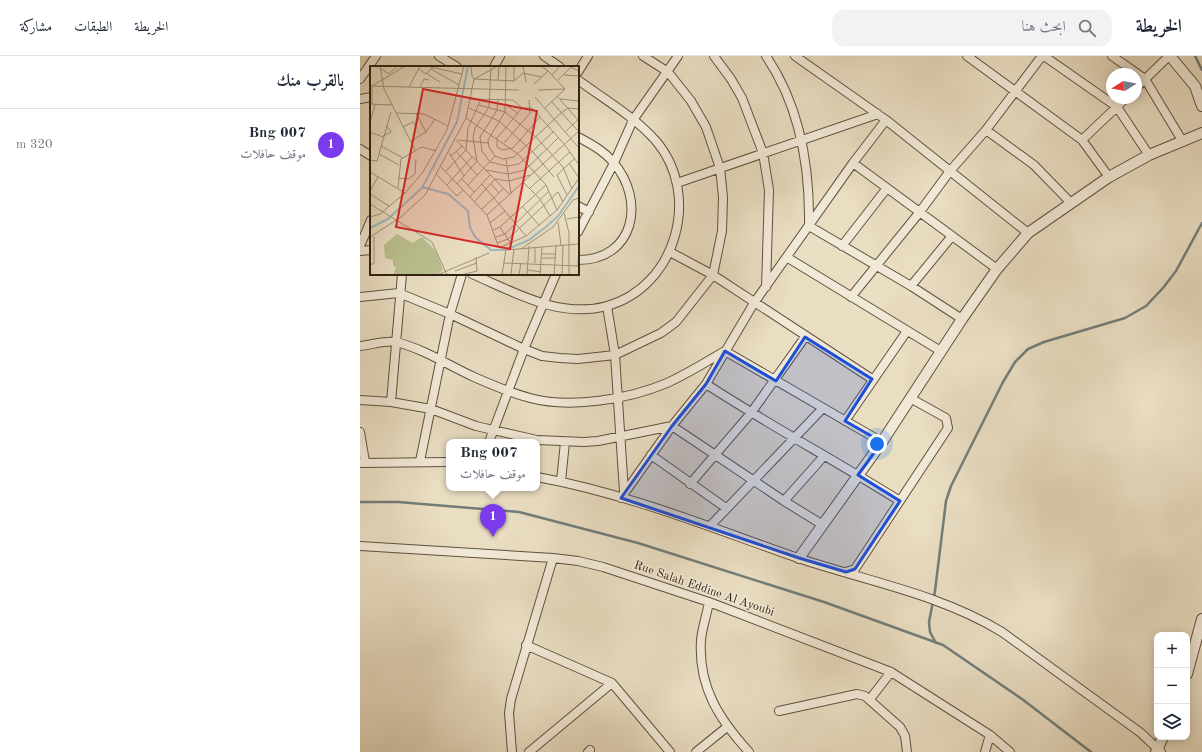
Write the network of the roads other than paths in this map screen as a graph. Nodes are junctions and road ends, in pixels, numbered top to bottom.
1 (376, 56) edge
2 (440, 56) edge
3 (500, 56) edge
4 (544, 56) edge
5 (588, 56) edge
6 (643, 56) edge
7 (678, 56) edge
8 (714, 56) edge
9 (766, 56) edge
10 (795, 56) edge
11 (967, 56) edge
12 (1043, 56) edge
13 (1112, 56) edge
14 (1169, 56) edge
15 (455, 66) edge
16 (495, 66) edge
17 (559, 66) edge
18 (579, 70) edge
19 (668, 72) junction
20 (360, 79) edge
21 (1145, 79) junction
22 (579, 81) edge
23 (1142, 82) edge
24 (1199, 85) edge
25 (1016, 91) junction
26 (370, 97) edge
27 (360, 99) edge
28 (1120, 104) edge
29 (1202, 106) edge
30 (1117, 107) junction
31 (878, 114) junction
32 (633, 120) junction
33 (886, 120) junction
34 (986, 130) junction
35 (1202, 133) edge
36 (579, 138) edge
37 (1082, 140) junction
38 (802, 141) junction
39 (1182, 142) junction
40 (360, 149) edge
41 (763, 153) junction
42 (370, 155) edge
43 (1149, 156) junction
44 (614, 163) junction
45 (853, 163) junction
46 (720, 168) junction
47 (950, 171) junction
48 (1109, 177) junction
49 (677, 183) junction
50 (887, 188) junction
51 (1070, 202) junction
52 (579, 207) edge
53 (588, 212) junction
54 (919, 213) junction
55 (370, 222) edge
56 (809, 226) junction
57 (579, 230) edge
58 (1028, 233) junction
59 (952, 236) junction
60 (360, 246) edge
61 (842, 246) junction
62 (370, 250) edge
63 (360, 251) edge
64 (670, 252) junction
65 (788, 258) junction
66 (579, 260) edge
67 (875, 265) junction
68 (997, 269) junction
69 (402, 275) edge
70 (462, 275) edge
71 (474, 275) edge
72 (556, 275) edge
73 (713, 276) junction
74 (911, 286) junction
75 (766, 288) junction
76 (399, 293) junction
77 (360, 297) edge
78 (851, 297) junction
79 (754, 303) junction
80 (542, 304) junction
81 (607, 306) junction
82 (450, 314) junction
83 (962, 319) junction
84 (907, 331) junction
85 (806, 337) junction
86 (395, 342) junction
87 (360, 346) edge
88 (524, 349) junction
89 (939, 350) junction
90 (725, 351) junction
91 (615, 355) junction
92 (441, 359) junction
93 (872, 380) junction
94 (776, 381) junction
95 (706, 384) junction
96 (509, 391) junction
97 (617, 398) junction
98 (910, 398) junction
99 (360, 400) edge
100 (392, 402) junction
101 (823, 408) junction
102 (431, 409) junction
103 (751, 413) junction
104 (844, 421) junction
105 (672, 426) junction
106 (493, 431) junction
107 (360, 432) edge
108 (794, 437) junction
109 (620, 438) junction
110 (491, 439) edge
111 (532, 439) edge
112 (540, 440) edge
113 (564, 442) junction
114 (882, 442) junction
115 (716, 454) junction
116 (651, 455) junction
117 (824, 456) junction
118 (420, 461) junction
119 (446, 462) edge
120 (362, 463) edge
121 (858, 475) junction
122 (540, 478) edge
123 (560, 481) junction
124 (753, 481) junction
125 (690, 484) junction
126 (623, 495) junction
127 (784, 501) junction
128 (900, 501) junction
129 (726, 508) junction
130 (823, 525) junction
131 (710, 526) junction
132 (360, 546) edge
133 (553, 558) junction
134 (799, 558) junction
135 (846, 572) junction
136 (709, 602) junction
137 (1202, 619) edge
138 (526, 645) junction
139 (1189, 668) edge
140 (891, 672) junction
141 (612, 683) junction
142 (870, 699) junction
143 (779, 711) dead end
144 (727, 727) junction
145 (990, 735) junction
146 (1162, 740) edge
147 (1158, 751) edge
148 (512, 752) edge
149 (529, 752) edge
150 (670, 752) edge
151 (696, 752) edge
152 (749, 752) edge
153 (907, 752) edge
154 (985, 752) edge
155 (1010, 752) edge

1 - 20 street
2 - 15 street
3 - 16 street
4 - 17 street
5 - 18 street
6 - 19 street
7 - 19 street
8 - 41 street
9 - 38 street
10 - 31 street
11 - 25 street
12 - 25 street
12 - 30 street
13 - 21 street
14 - 21 street
14 - 24 street
19 - 32 street
19 - 46 street
21 - 23 street
21 - 39 street
22 - 32 street
24 - 29 street
25 - 34 street
25 - 37 street
26 - 27 street
28 - 30 street
30 - 37 street
30 - 43 street
31 - 33 street
31 - 38 street
32 - 44 street
32 - 49 street
33 - 45 street
33 - 47 street
34 - 47 street
34 - 51 street
35 - 39 street
36 - 44 street
37 - 48 street
38 - 41 street
38 - 56 street
39 - 43 street
40 - 42 street
41 - 46 street
41 - 75 street
43 - 48 street
44 - 53 street
44 - 66 street
45 - 50 street
45 - 56 street
46 - 49 street
46 - 73 street
47 - 54 street
47 - 58 street
48 - 51 street
49 - 64 street
50 - 54 street
50 - 61 street
51 - 58 street
52 - 53 street
53 - 57 street
54 - 59 street
54 - 67 street
55 - 60 street
56 - 61 street
56 - 65 street
58 - 68 street
59 - 68 street
59 - 74 street
61 - 67 street
62 - 63 street
64 - 73 street
64 - 81 street
65 - 75 street
65 - 78 street
67 - 74 street
67 - 78 street
68 - 83 street
69 - 76 street
70 - 82 street
71 - 80 street
72 - 80 street
73 - 79 street
73 - 91 street
74 - 83 street
75 - 79 street
76 - 77 street
76 - 82 street
76 - 86 street
78 - 84 street
79 - 85 street
79 - 90 street
80 - 81 street
80 - 88 street
81 - 91 street
82 - 88 street
82 - 92 street
83 - 89 street
84 - 89 street
84 - 93 street
85 - 93 street
85 - 94 street
86 - 87 street
86 - 92 street
86 - 100 street
88 - 91 street
88 - 96 street
89 - 98 street
90 - 94 street
90 - 95 street
90 - 97 street
91 - 97 street
92 - 96 street
92 - 102 street
93 - 104 street
94 - 101 street
94 - 103 street
95 - 103 street
95 - 105 street
96 - 97 street
96 - 106 street
97 - 109 street
98 - 114 street
98 - 128 street
99 - 100 street
100 - 102 street
101 - 104 street
101 - 108 street
102 - 106 street
102 - 118 street
103 - 108 street
103 - 115 street
104 - 114 street
105 - 109 street
105 - 115 street
105 - 116 street
106 - 110 street
106 - 111 street
107 - 120 street
108 - 117 street
108 - 124 street
109 - 113 street
109 - 126 street
112 - 113 street
113 - 123 street
114 - 121 street
115 - 124 street
115 - 125 street
116 - 125 street
116 - 126 street
117 - 121 street
117 - 127 street
118 - 119 street
118 - 120 street
121 - 128 street
121 - 130 street
122 - 123 street
123 - 126 street
124 - 127 street
124 - 129 street
125 - 129 street
126 - 131 street
127 - 130 street
128 - 135 street
129 - 131 street
130 - 134 street
131 - 134 street
132 - 133 street, Rue Salah Eddine Al Ayoubi
133 - 136 street, Rue Salah Eddine Al Ayoubi
133 - 138 street
134 - 135 street
135 - 147 street
136 - 140 street, Rue Salah Eddine Al Ayoubi
136 - 144 street
137 - 139 street
138 - 141 street
138 - 148 street
140 - 142 street
140 - 145 street, Rue Salah Eddine Al Ayoubi
141 - 149 street
141 - 150 street
142 - 143 street
142 - 153 street
144 - 151 street
144 - 152 street
145 - 154 street
145 - 155 street, Rue Salah Eddine Al Ayoubi
146 - 147 street

